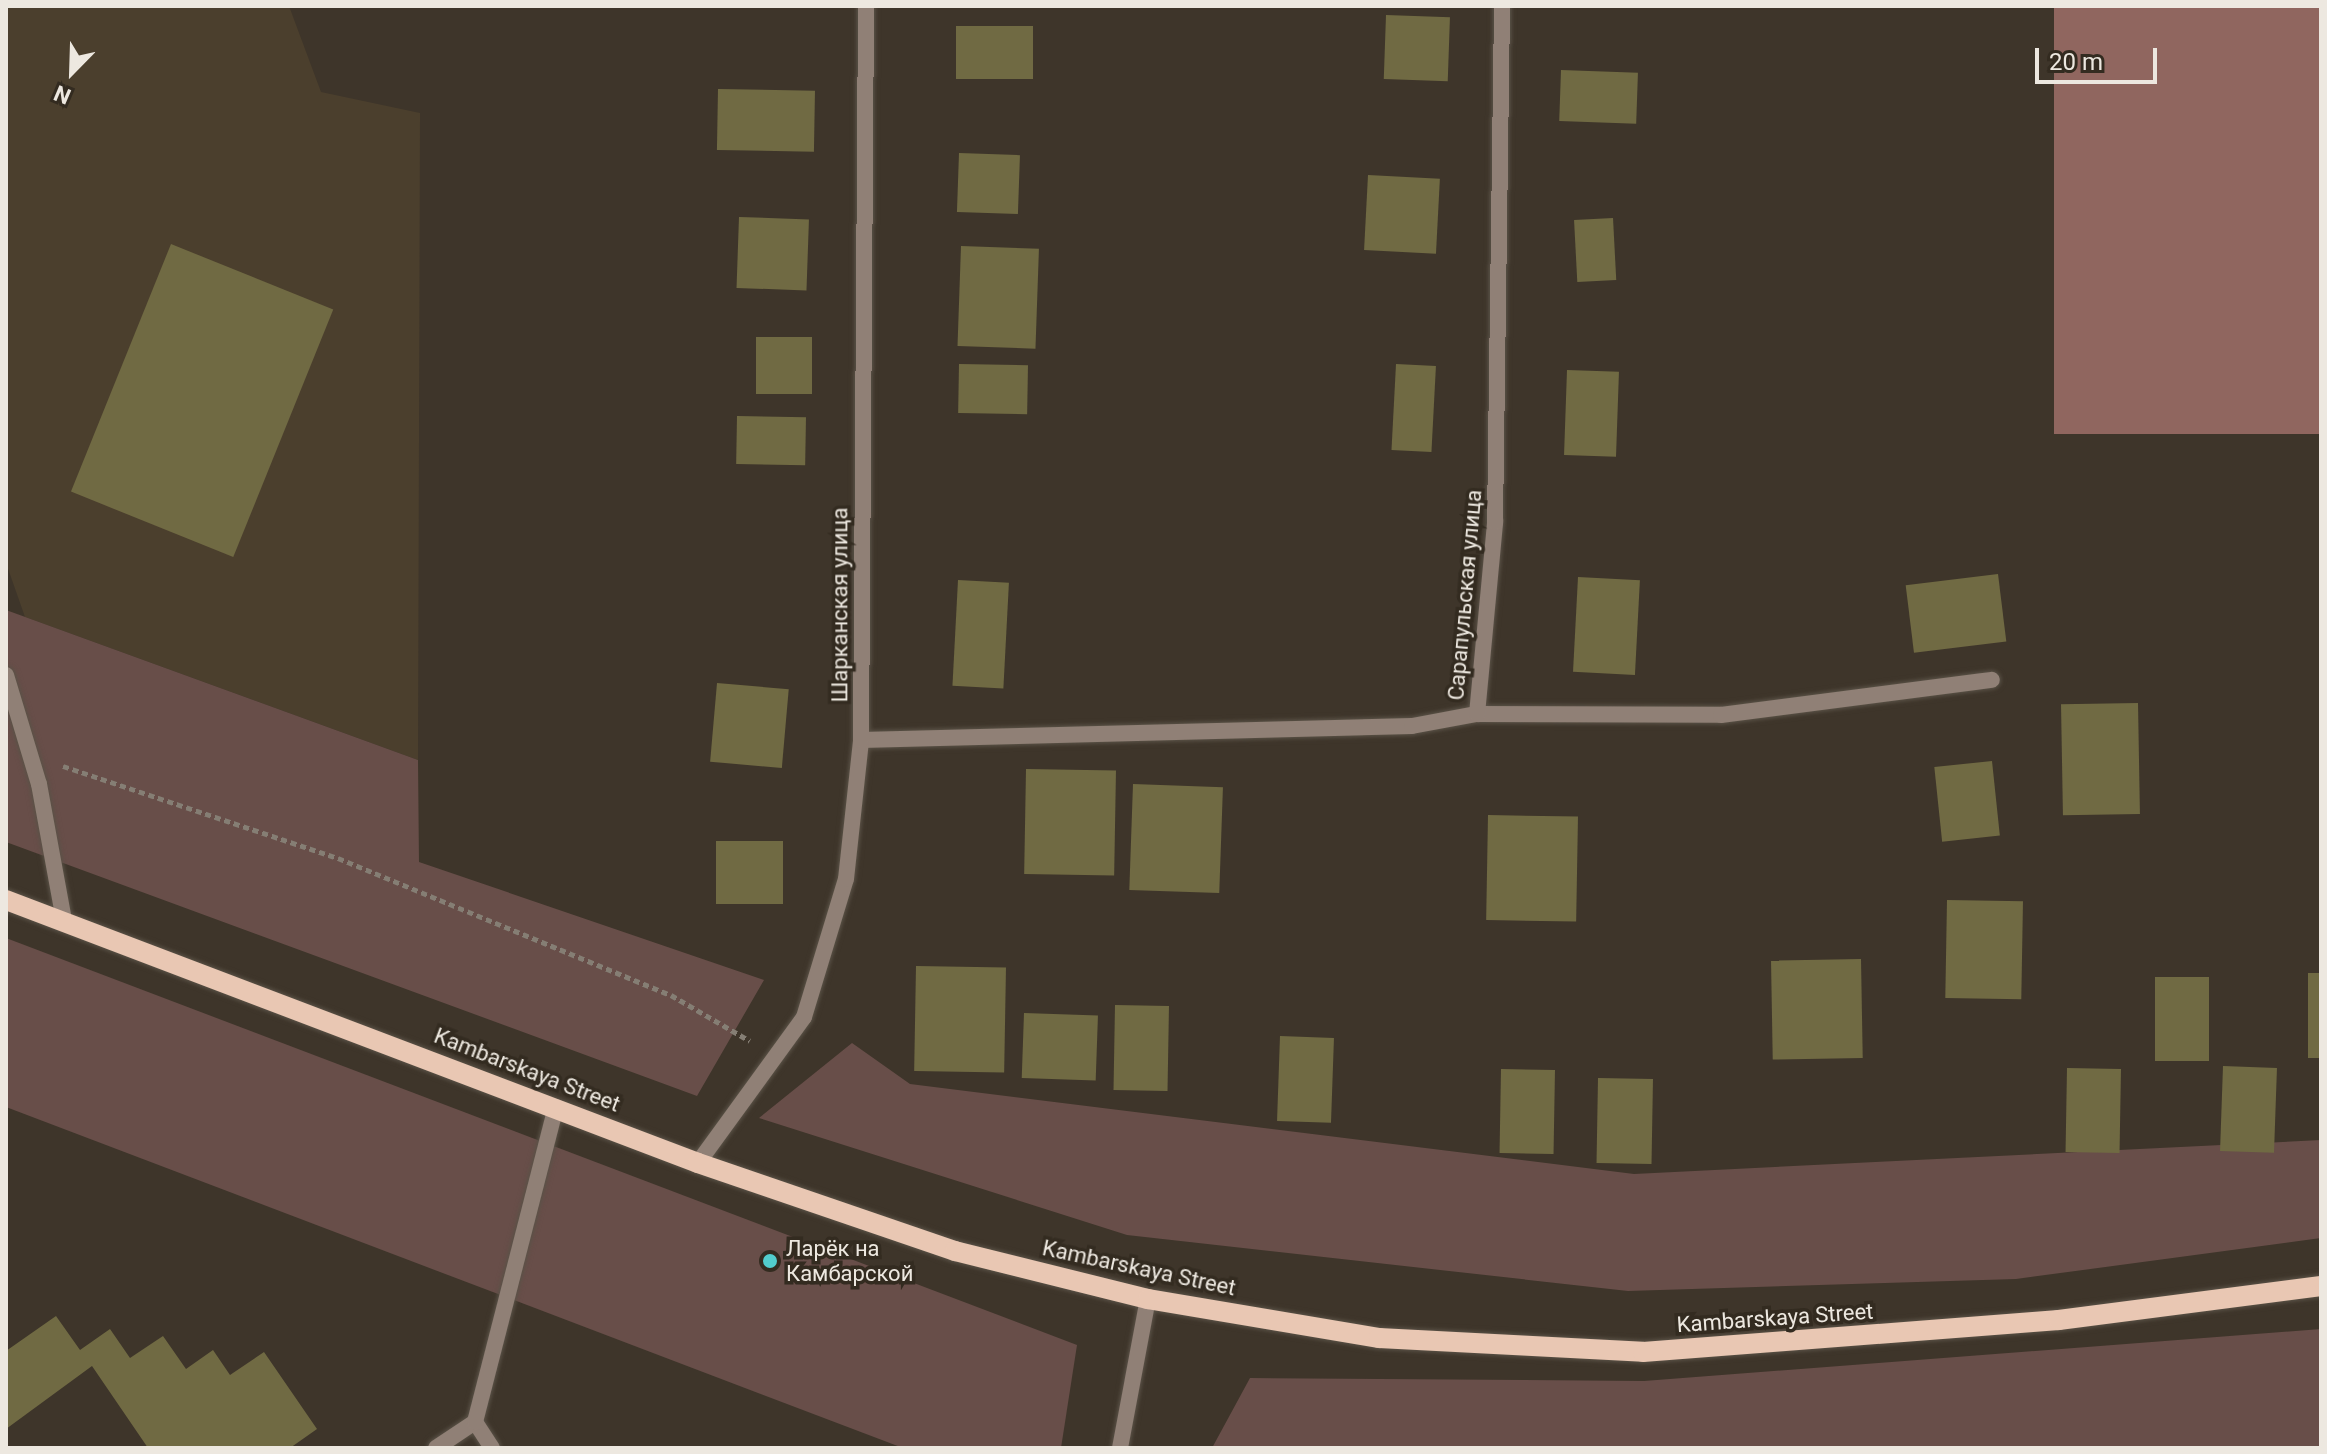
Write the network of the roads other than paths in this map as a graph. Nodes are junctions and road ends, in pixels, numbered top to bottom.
1 (866, 6) edge
2 (1502, 6) edge
3 (6, 675) edge
4 (1992, 680) dead end
5 (1477, 714) junction
6 (861, 740) junction
7 (6, 900) edge
8 (64, 920) junction
9 (556, 1107) junction
10 (698, 1163) junction
11 (2321, 1286) edge
12 (1148, 1299) junction
13 (475, 1422) junction
14 (436, 1448) edge
15 (492, 1448) edge
16 (1120, 1448) edge

1 - 6 street, Шарканская улица
2 - 5 street, Сарапульская улица
3 - 8 street
4 - 5 street
5 - 6 street, Сарапульская улица
6 - 10 street, Шарканская улица
7 - 8 main road, Kambarskaya Street
8 - 9 main road, Kambarskaya Street
9 - 10 main road, Kambarskaya Street
9 - 13 street
10 - 12 main road, Kambarskaya Street
11 - 12 main road, Kambarskaya Street
12 - 16 street
13 - 14 street
13 - 15 street

